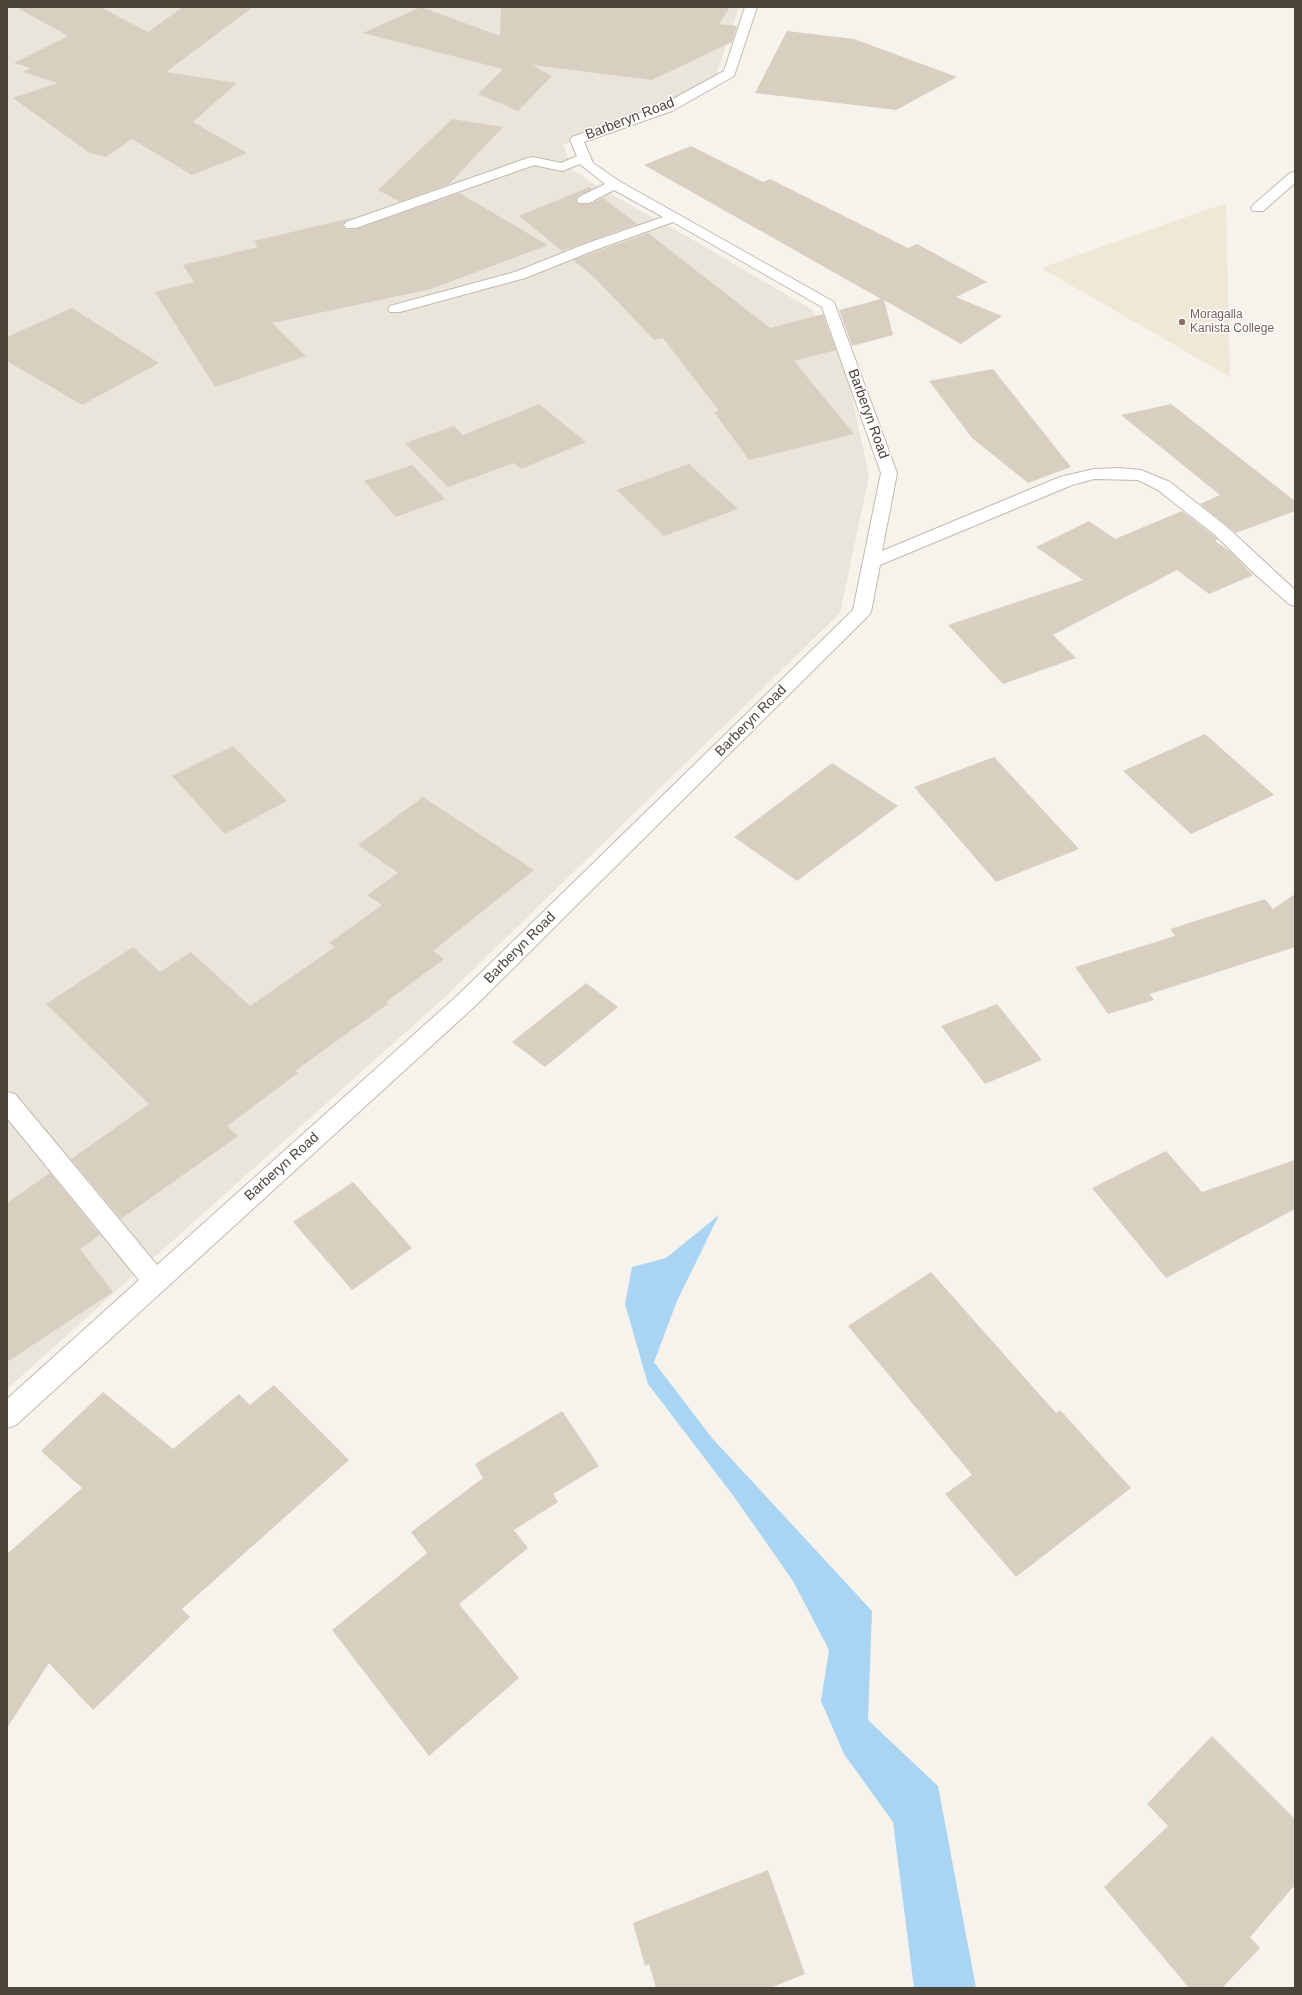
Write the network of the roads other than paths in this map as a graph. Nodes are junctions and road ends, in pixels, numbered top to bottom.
1 (750, 7) edge
2 (584, 158) junction
3 (1295, 176) edge
4 (614, 184) junction
5 (584, 200) dead end
6 (1258, 208) dead end
7 (675, 217) junction
8 (350, 225) dead end
9 (395, 310) dead end
10 (872, 562) junction
11 (1295, 600) edge
12 (7, 1102) edge
13 (156, 1281) junction
14 (7, 1416) edge

1 - 2 street, Barberyn Road
2 - 4 street, Barberyn Road
2 - 8 street
3 - 6 street
4 - 5 street
4 - 7 street, Barberyn Road
7 - 9 street
7 - 10 street, Barberyn Road
10 - 11 street
10 - 13 street, Barberyn Road
12 - 13 street
13 - 14 street, Barberyn Road

